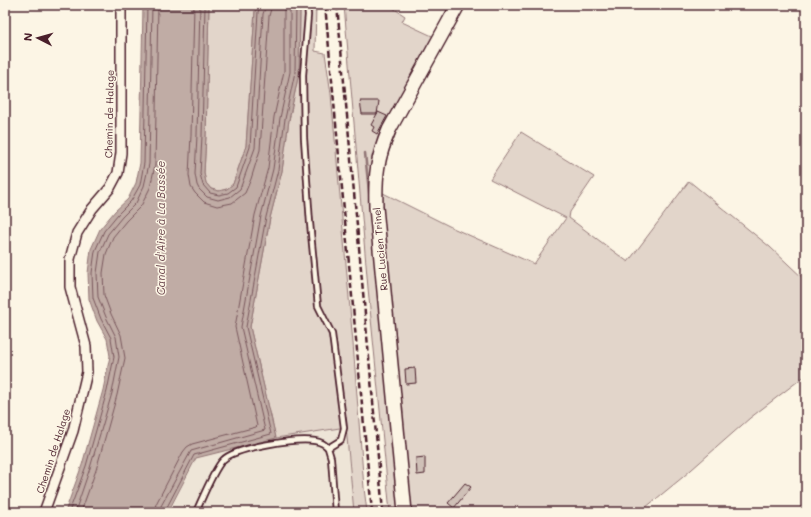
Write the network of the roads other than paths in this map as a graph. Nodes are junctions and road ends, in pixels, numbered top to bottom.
1 (121, 5) edge
2 (307, 5) edge
3 (458, 5) edge
4 (328, 448) junction
5 (44, 512) edge
6 (196, 512) edge
7 (335, 512) edge
8 (405, 512) edge

1 - 5 street, Chemin de Halage
2 - 4 lane
3 - 8 street, Rue Lucien Trinel
4 - 6 lane
4 - 7 lane

